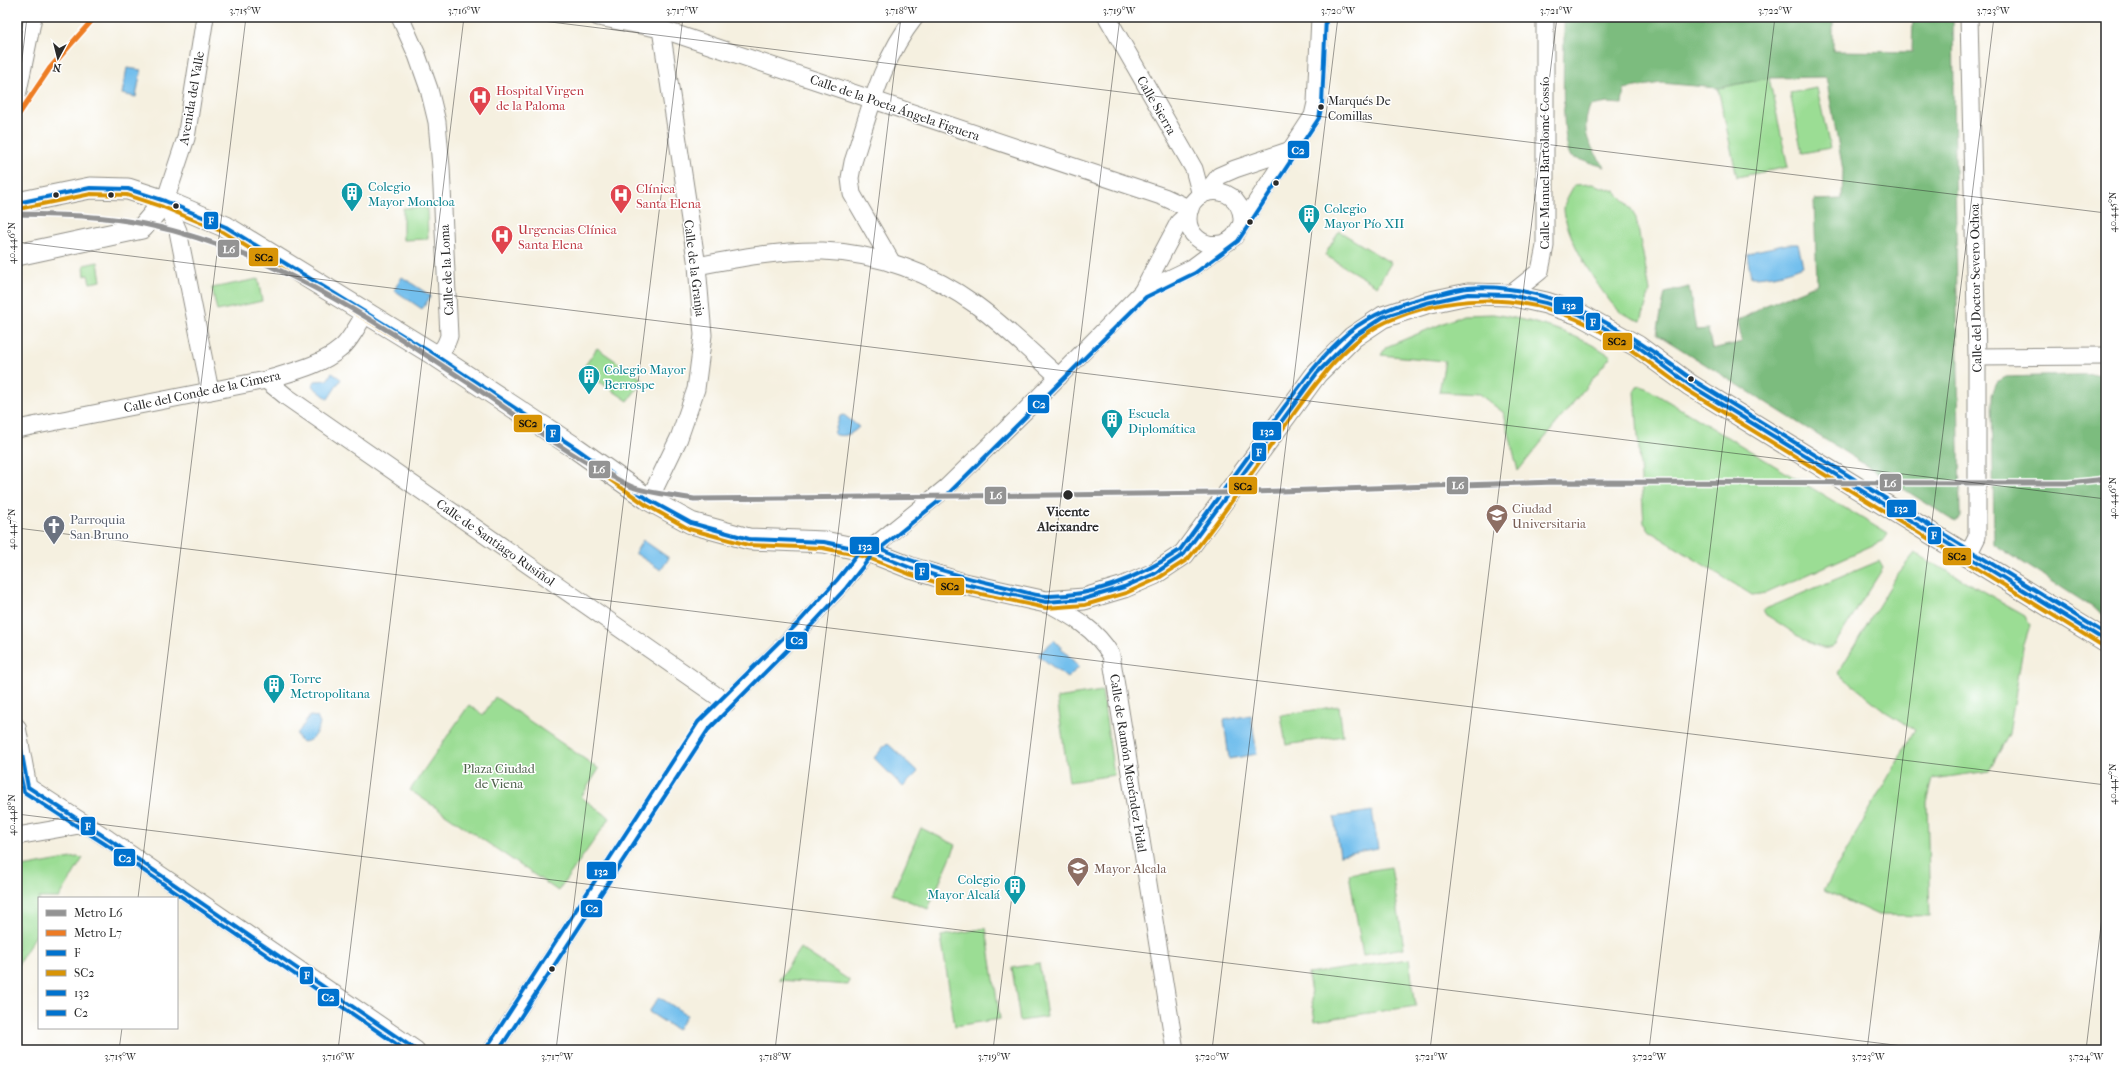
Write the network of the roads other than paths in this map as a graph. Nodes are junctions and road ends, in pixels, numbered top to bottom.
1 (33, 17) edge
2 (205, 17) edge
3 (400, 17) edge
4 (598, 17) edge
5 (915, 17) edge
6 (1107, 17) edge
7 (1320, 17) edge
8 (1545, 17) edge
9 (1969, 17) edge
10 (661, 29) junction
11 (17, 96) edge
12 (873, 100) junction
13 (1291, 150) junction
14 (1203, 194) junction
15 (165, 201) junction
16 (17, 203) edge
17 (1189, 211) junction
18 (1242, 224) junction
19 (1228, 242) junction
20 (17, 256) edge
21 (892, 263) junction
22 (697, 266) junction
23 (1142, 292) junction
24 (1510, 294) junction
25 (365, 314) junction
26 (433, 354) junction
27 (2106, 356) edge
28 (1977, 357) junction
29 (1059, 377) junction
30 (266, 380) junction
31 (210, 391) junction
32 (17, 429) edge
33 (649, 500) junction
34 (868, 551) junction
35 (1962, 553) junction
36 (1046, 602) junction
37 (2106, 641) edge
38 (727, 703) junction
39 (17, 727) edge
40 (85, 824) junction
41 (17, 836) edge
42 (416, 1050) edge
43 (492, 1050) edge
44 (1175, 1050) edge

1 - 11 street
2 - 15 street, Avenida del Valle
3 - 26 street, Calle de la Loma
4 - 10 street, Calle de la Poeta Ángela Figuera
5 - 12 street
6 - 14 street, Calle Sierra
7 - 13 street
8 - 24 street, Calle Manuel Bartolomé Cossío
9 - 28 street, Calle del Doctor Severo Ochoa
10 - 12 street, Calle de la Poeta Ángela Figuera
10 - 22 street, Calle de la Granja
12 - 17 street, Calle de la Poeta Ángela Figuera
12 - 21 street
13 - 14 street
13 - 18 street
14 - 17 street
14 - 18 street
15 - 16 street
15 - 20 street
15 - 25 street
15 - 31 street
17 - 19 street
17 - 23 street
18 - 19 street
19 - 23 street
21 - 22 street
21 - 29 street
22 - 33 street, Calle de la Granja
23 - 29 street
24 - 35 street
24 - 36 street
25 - 26 street
25 - 30 street, Calle del Conde de la Cimera
26 - 33 street
27 - 28 street
28 - 35 street, Calle del Doctor Severo Ochoa
29 - 34 street
30 - 31 street, Calle del Conde de la Cimera
30 - 38 street, Calle de Santiago Rusiñol
31 - 32 street, Calle del Conde de la Cimera
33 - 34 street
34 - 36 street
34 - 38 street
35 - 37 street
36 - 44 street, Calle de Ramón Menéndez Pidal
38 - 43 street
39 - 40 street
40 - 41 street
40 - 42 street

